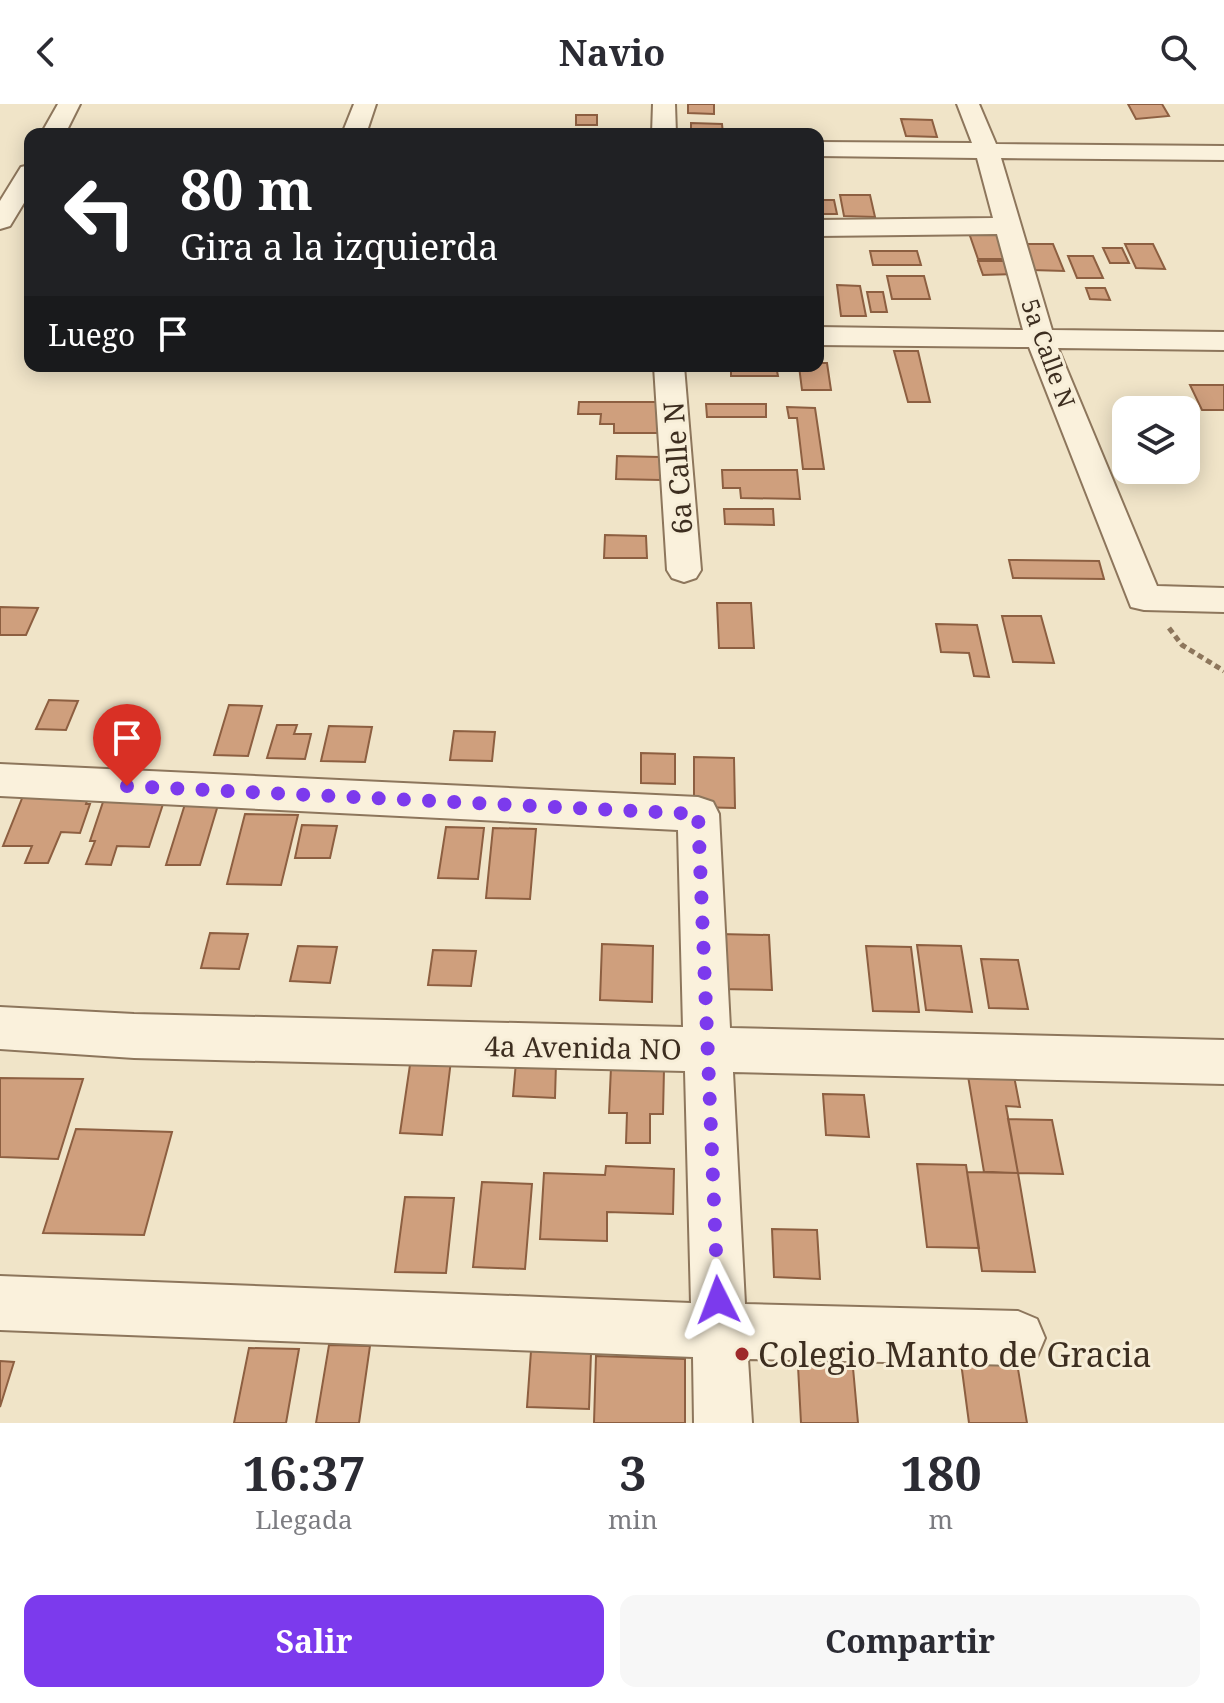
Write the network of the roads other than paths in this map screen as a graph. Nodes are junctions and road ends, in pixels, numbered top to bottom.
1 (69, 104) edge
2 (365, 104) edge
3 (664, 104) edge
4 (968, 104) edge
5 (56, 128) edge
6 (356, 128) edge
7 (664, 128) edge
8 (824, 149) edge
9 (987, 151) junction
10 (1224, 153) edge
11 (24, 182) edge
12 (0, 222) edge
13 (24, 223) edge
14 (1008, 226) junction
15 (824, 228) edge
16 (824, 336) edge
17 (1040, 339) junction
18 (1224, 341) edge
19 (669, 372) edge
20 (684, 570) dead end
21 (1224, 600) edge
22 (0, 780) edge
23 (0, 1028) edge
24 (707, 1050) junction
25 (1224, 1062) edge
26 (0, 1303) edge
27 (719, 1331) junction
28 (1018, 1338) dead end
29 (723, 1423) edge

1 - 5 street
2 - 6 street
3 - 7 street
4 - 9 street, 5a Calle N
8 - 9 street
9 - 10 street
9 - 14 street, 5a Calle N
11 - 12 street
12 - 13 street
14 - 15 street
14 - 17 street, 5a Calle N
16 - 17 street
17 - 18 street
17 - 21 street, 5a Calle N
19 - 20 street, 6a Calle N
22 - 24 street
23 - 24 street, 4a Avenida NO
24 - 25 street, 4a Avenida NO
24 - 27 street
26 - 27 street
27 - 28 street
27 - 29 street

